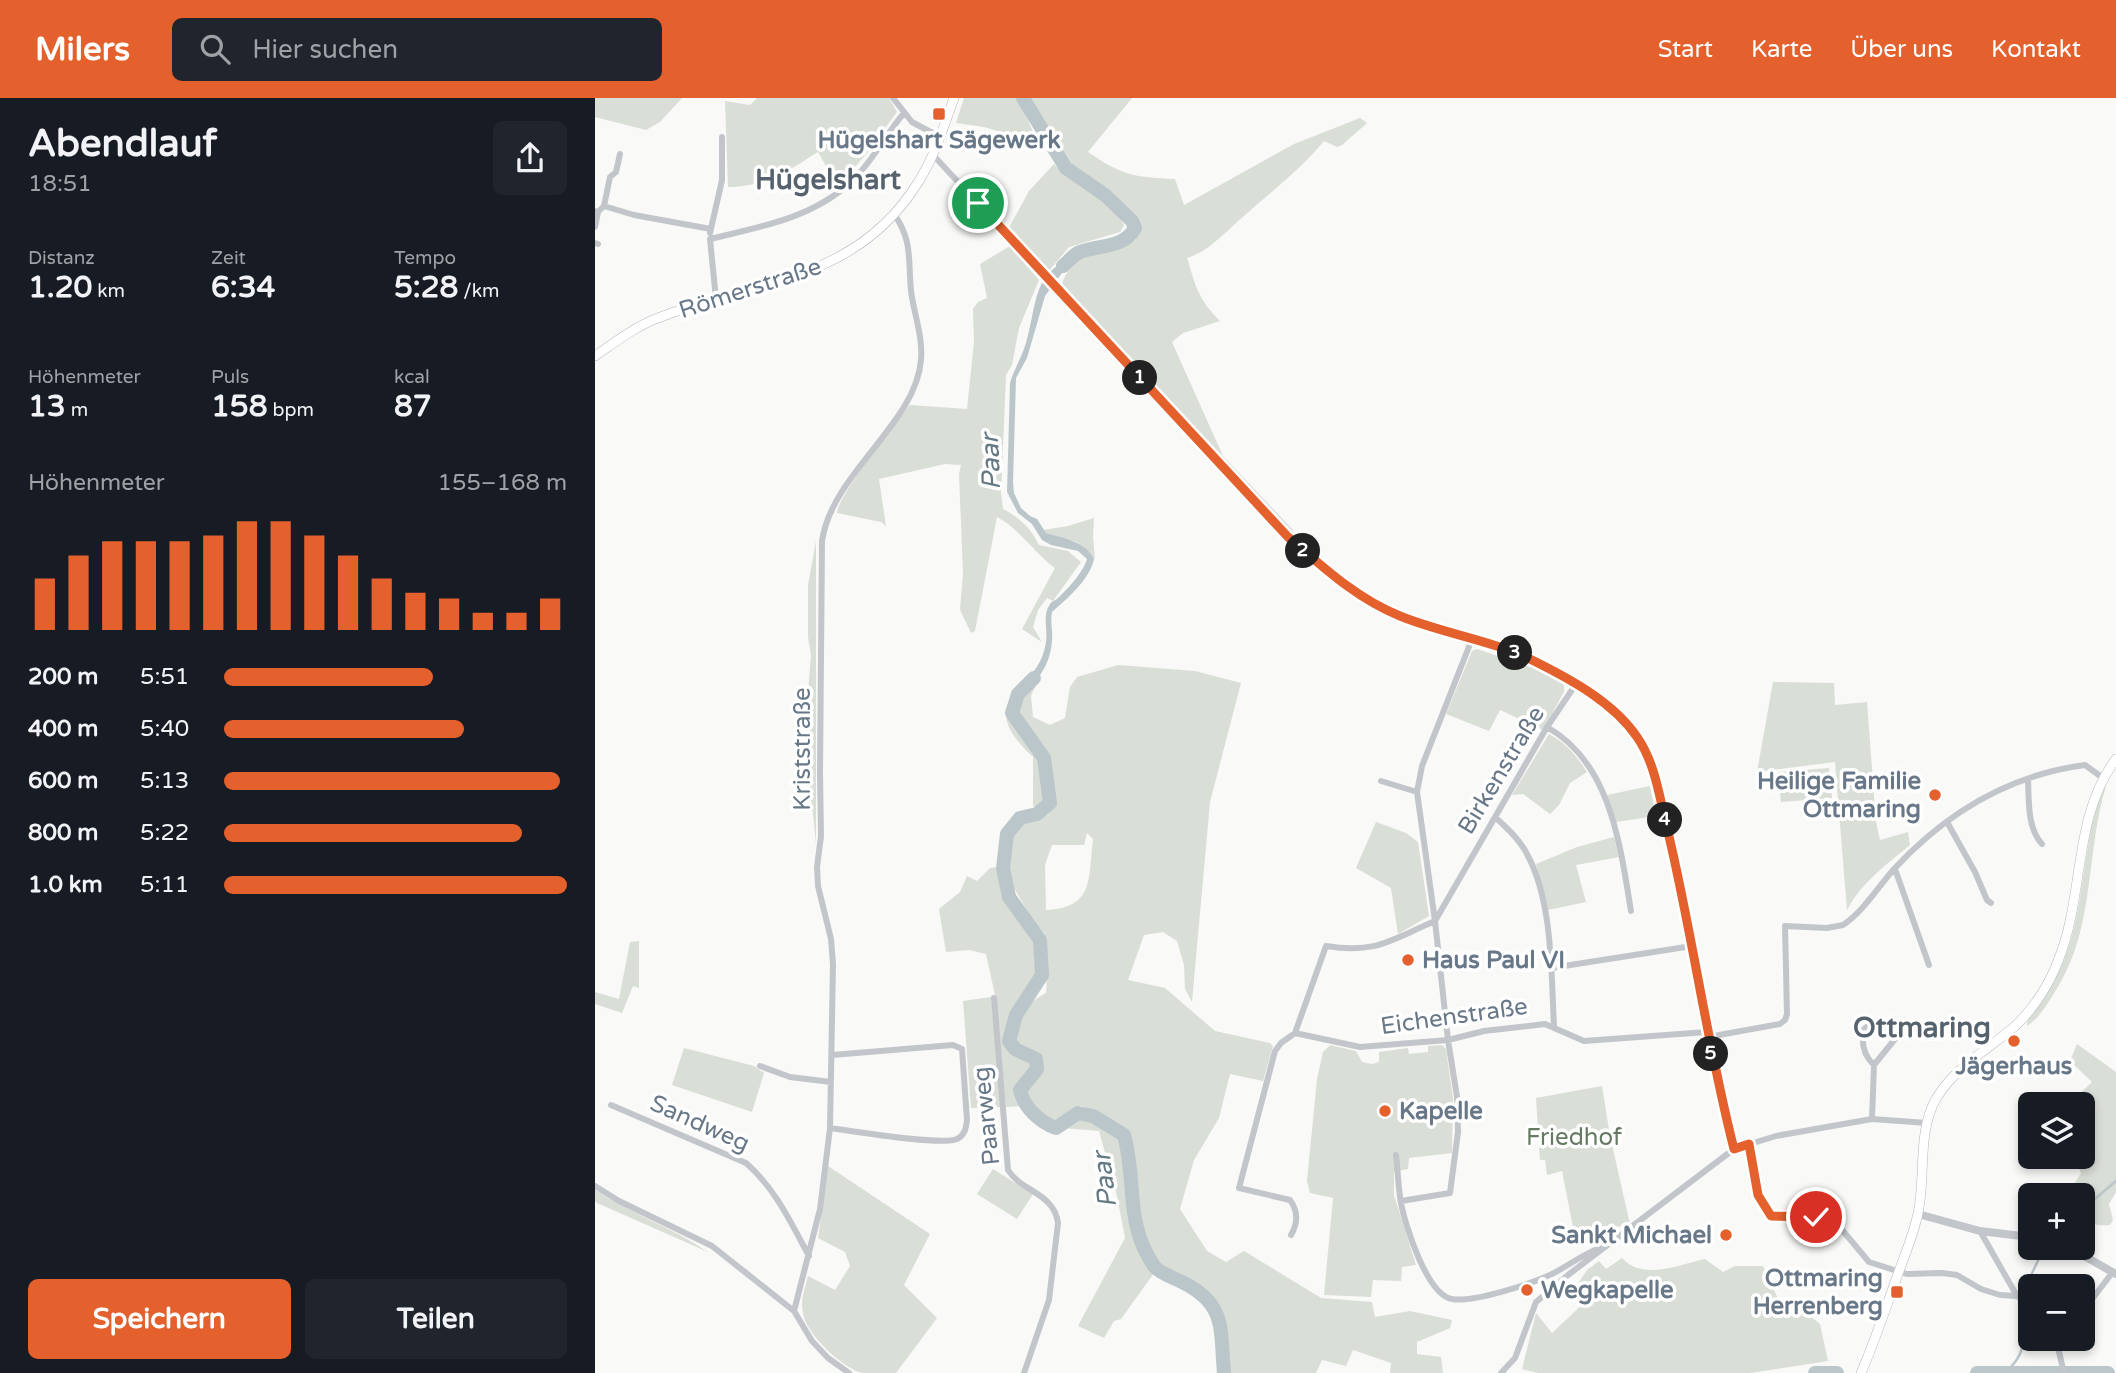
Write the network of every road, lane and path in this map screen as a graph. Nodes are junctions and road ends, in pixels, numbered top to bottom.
1 (894, 98) edge
2 (954, 98) edge
3 (904, 113) junction
4 (722, 137) dead end
5 (940, 137) junction
6 (620, 154) dead end
7 (933, 155) junction
8 (599, 210) edge
9 (894, 214) junction
10 (595, 227) edge
11 (711, 229) junction
12 (710, 239) junction
13 (716, 299) junction
14 (595, 356) edge
15 (1472, 639) junction
16 (1576, 684) junction
17 (1547, 727) junction
18 (2116, 759) edge
19 (2103, 778) junction
20 (2028, 779) junction
21 (1381, 782) dead end
22 (1417, 792) junction
23 (1495, 817) junction
24 (1947, 822) junction
25 (2042, 844) dead end
26 (1895, 869) junction
27 (1991, 903) dead end
28 (1631, 911) dead end
29 (1435, 921) junction
30 (1692, 946) junction
31 (1929, 965) dead end
32 (1551, 968) junction
33 (994, 998) dead end
34 (1554, 1026) junction
35 (1295, 1033) junction
36 (1707, 1035) junction
37 (1448, 1040) junction
38 (832, 1055) junction
39 (1874, 1065) junction
40 (759, 1066) dead end
41 (831, 1082) junction
42 (611, 1105) dead end
43 (1872, 1119) junction
44 (1927, 1123) junction
45 (830, 1128) junction
46 (1749, 1144) junction
47 (1734, 1149) junction
48 (1396, 1155) dead end
49 (595, 1186) edge
50 (1401, 1201) junction
51 (1918, 1214) junction
52 (1980, 1231) junction
53 (1291, 1235) dead end
54 (2018, 1236) edge
55 (1613, 1242) junction
56 (809, 1256) junction
57 (2090, 1260) edge
58 (1899, 1271) junction
59 (2114, 1274) edge
60 (2017, 1296) joint
61 (2095, 1297) edge
62 (794, 1311) junction
63 (2060, 1351) edge
64 (849, 1373) edge
65 (1024, 1373) edge
66 (1501, 1373) edge
67 (1861, 1373) edge
68 (2064, 1373) edge

1 - 3 street
2 - 5 main road, Römerstraße
3 - 5 street
3 - 12 street
4 - 11 street
5 - 7 main road, Römerstraße
6 - 8 street
7 - 9 main road, Römerstraße
7 - 15 street
8 - 10 street
8 - 11 street
9 - 13 main road, Römerstraße
9 - 38 street, Kriststraße
11 - 12 street
12 - 13 street
13 - 14 main road, Römerstraße
15 - 16 street
15 - 22 street
16 - 17 street, Birkenstraße
16 - 30 street
17 - 23 street, Birkenstraße
17 - 28 street
18 - 19 main road
19 - 20 street
19 - 44 main road
20 - 24 street
20 - 25 street
21 - 22 street
22 - 29 street
23 - 29 street, Birkenstraße
23 - 32 street
24 - 26 street
24 - 27 street
26 - 31 street
26 - 36 street, Eichenstraße
29 - 35 street
29 - 37 street
30 - 32 street
30 - 36 street
32 - 34 street
33 - 65 street, Paarweg
34 - 36 street, Eichenstraße
34 - 37 street, Eichenstraße
35 - 37 street, Eichenstraße
35 - 53 street
36 - 47 street
37 - 50 street
38 - 41 street, Kriststraße
38 - 45 street
39 - 39 street
39 - 43 street
40 - 41 street
41 - 45 street, Kriststraße
42 - 56 street, Sandweg
43 - 44 street
43 - 46 street
44 - 51 main road
45 - 56 street, Kriststraße
46 - 47 street
46 - 58 street
47 - 55 street
48 - 50 street
49 - 62 street
50 - 55 street
51 - 52 street
51 - 58 main road
52 - 54 street
52 - 60 street
55 - 66 street
56 - 62 street, Kriststraße
57 - 59 street
58 - 60 street
58 - 67 main road
59 - 61 street
62 - 64 street
63 - 68 street

